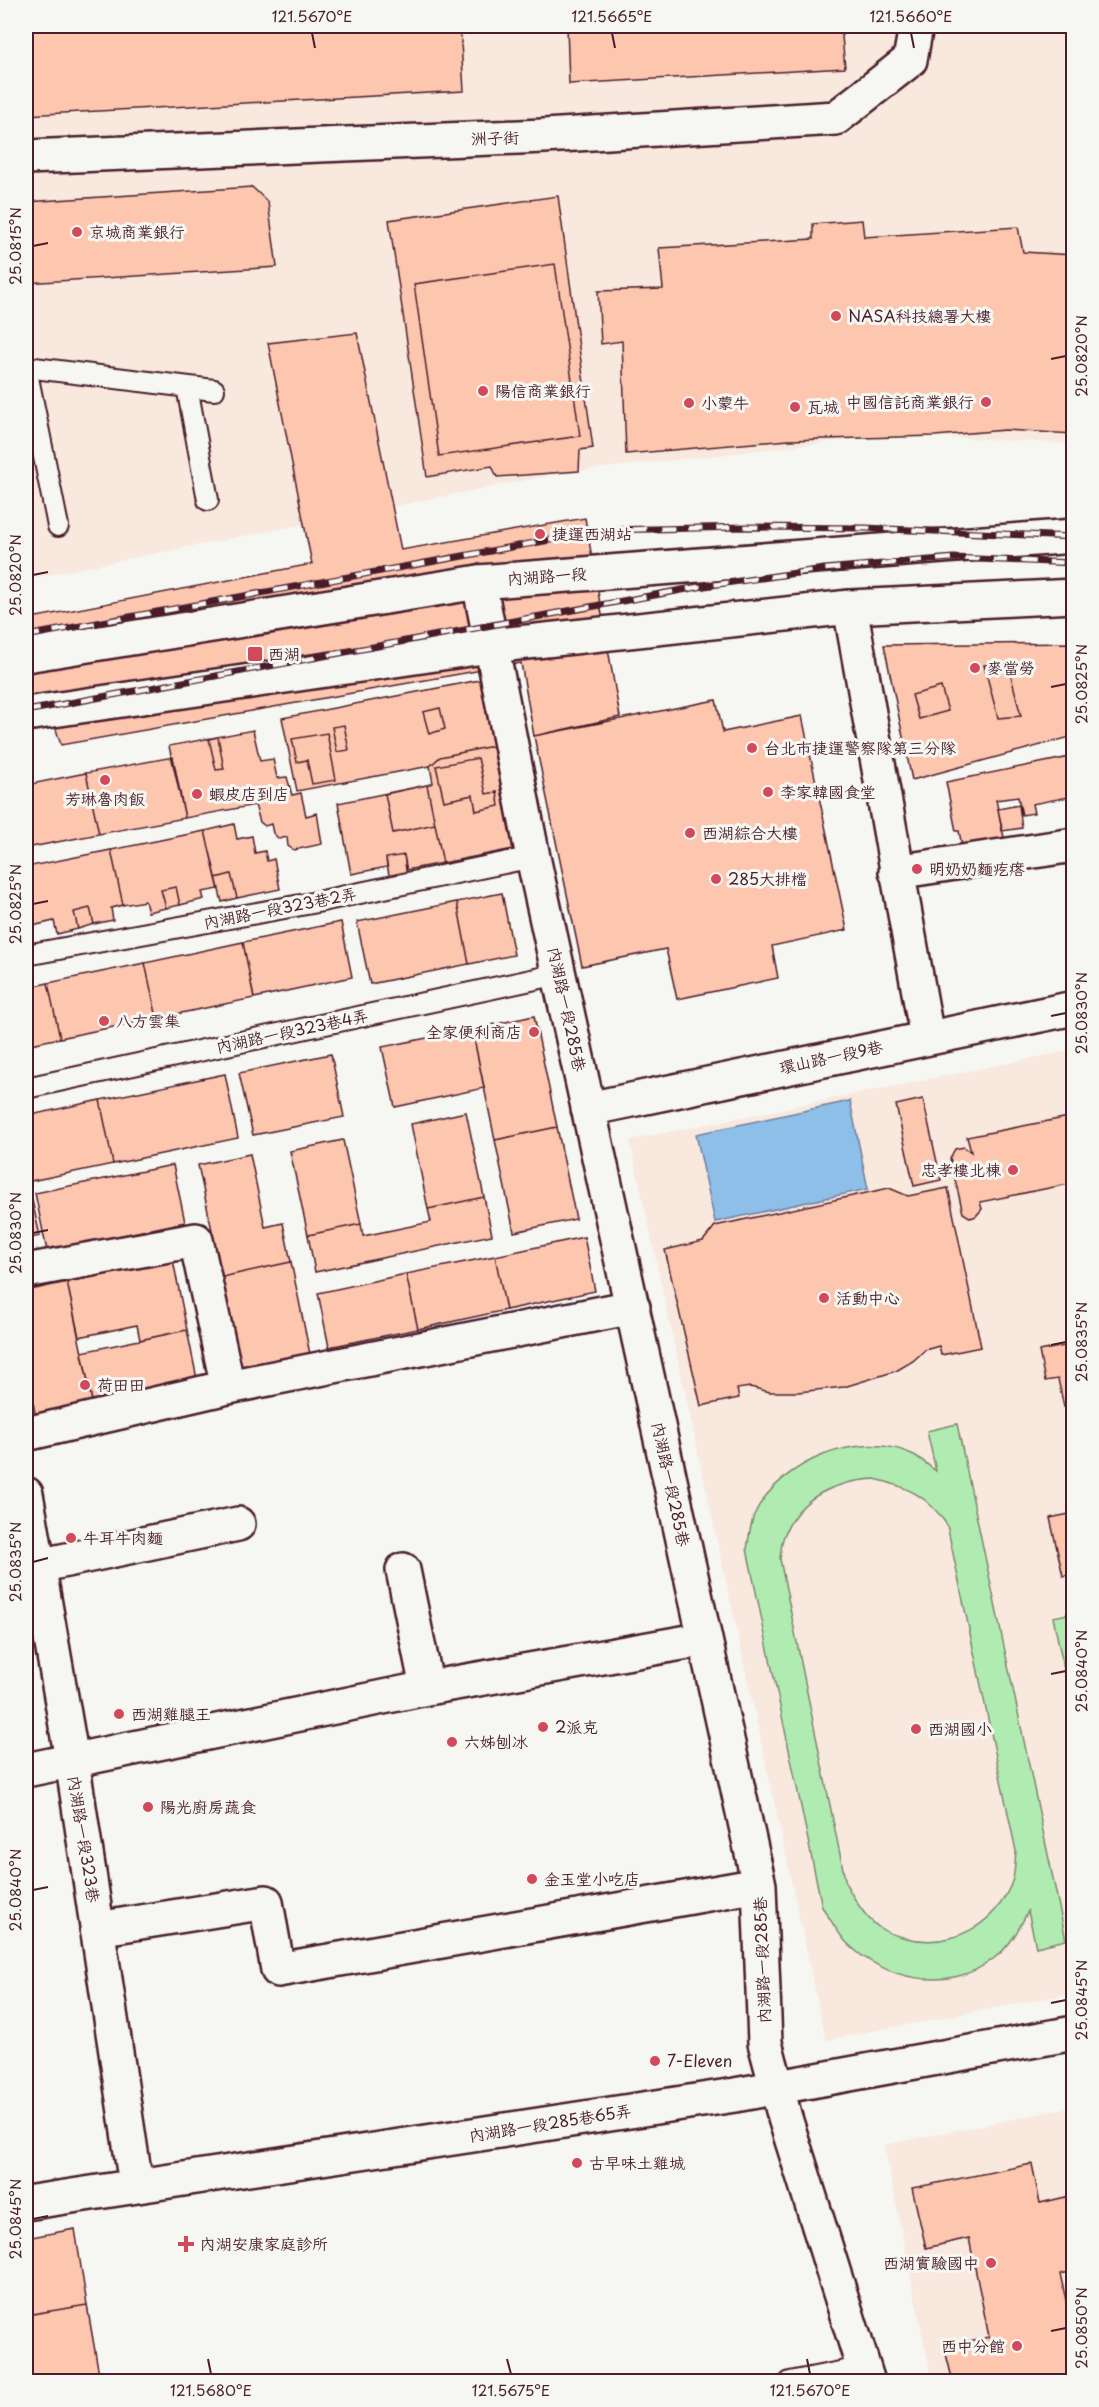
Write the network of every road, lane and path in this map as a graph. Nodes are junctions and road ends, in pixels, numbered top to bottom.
1 (916, 26) edge
2 (26, 158) edge
3 (26, 368) edge
4 (187, 387) junction
5 (214, 390) dead end
6 (208, 500) dead end
7 (58, 526) dead end
8 (1074, 536) edge
9 (479, 582) junction
10 (1074, 596) edge
11 (850, 607) junction
12 (490, 646) junction
13 (26, 655) edge
14 (26, 714) edge
15 (1074, 845) edge
16 (533, 857) junction
17 (896, 872) junction
18 (26, 956) edge
19 (559, 974) junction
20 (1074, 1008) edge
21 (927, 1037) junction
22 (26, 1088) edge
23 (588, 1109) junction
24 (26, 1270) edge
25 (633, 1307) junction
26 (228, 1387) junction
27 (26, 1434) edge
28 (26, 1494) edge
29 (238, 1524) dead end
30 (38, 1566) junction
31 (403, 1570) dead end
32 (705, 1639) junction
33 (427, 1688) junction
34 (72, 1760) junction
35 (26, 1770) edge
36 (759, 1885) junction
37 (97, 1929) junction
38 (1074, 2033) edge
39 (777, 2087) junction
40 (136, 2185) junction
41 (26, 2203) edge
42 (866, 2374) edge
43 (790, 2382) edge

1 - 2 street, 洲子街
3 - 4 lane
3 - 7 lane
4 - 5 lane
4 - 6 lane
8 - 9 street, 內湖路一段
9 - 12 street, 內湖路一段285巷
9 - 13 street, 內湖路一段
10 - 11 street
11 - 12 street
11 - 17 street
12 - 14 street
12 - 16 street, 內湖路一段285巷
15 - 17 street
16 - 18 lane, 內湖路一段323巷2弄
16 - 19 street, 內湖路一段285巷
17 - 21 street
19 - 22 lane, 內湖路一段323巷4弄
19 - 23 street, 內湖路一段285巷
20 - 21 street, 環山路一段9巷
21 - 23 street, 環山路一段9巷
23 - 25 street, 內湖路一段285巷
24 - 26 street
25 - 26 street
25 - 32 street, 內湖路一段285巷
26 - 27 street
28 - 30 street, 內湖路一段323巷
29 - 30 street
30 - 34 street, 內湖路一段323巷
31 - 33 street
32 - 33 street
32 - 36 street, 內湖路一段285巷
33 - 34 street
34 - 35 street
34 - 37 street, 內湖路一段323巷
36 - 37 street
36 - 39 street, 內湖路一段285巷
37 - 40 street, 內湖路一段323巷
38 - 39 street, 內湖路一段285巷65弄
39 - 40 street, 內湖路一段285巷65弄
39 - 42 street, 內湖路一段285巷
40 - 41 street, 內湖路一段285巷65弄
42 - 43 lane

